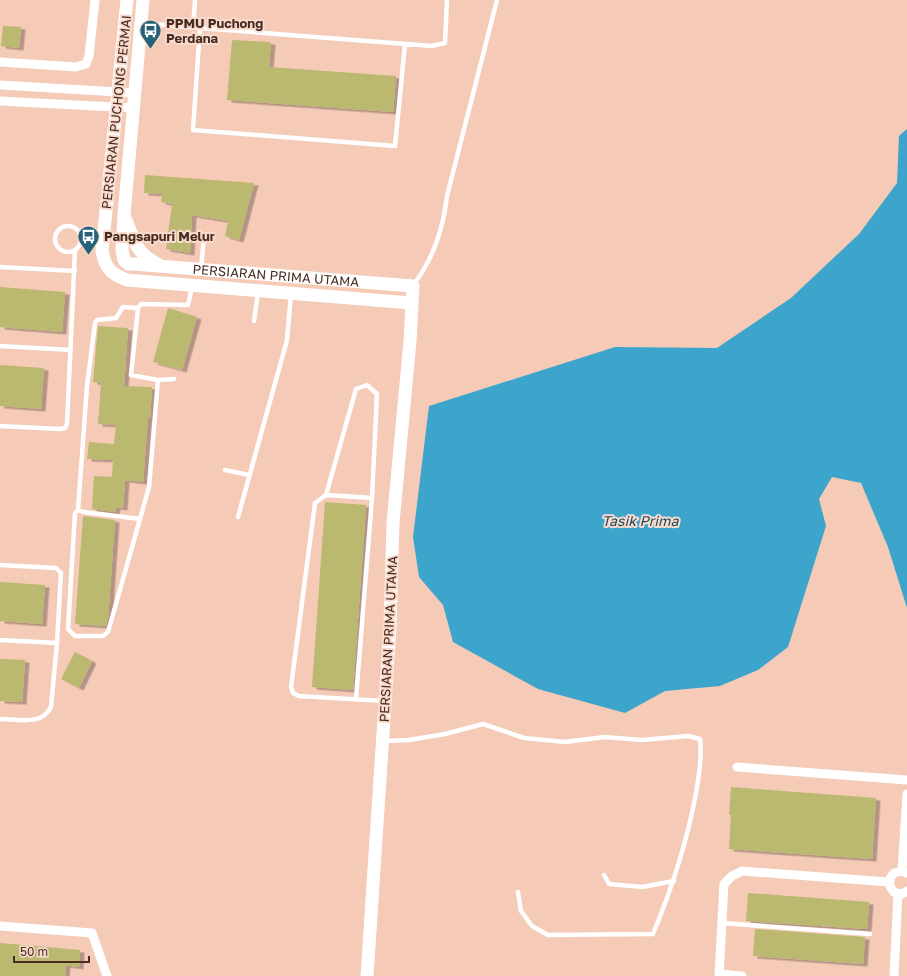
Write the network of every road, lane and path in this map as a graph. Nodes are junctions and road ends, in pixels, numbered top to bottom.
1 (95, 0) edge
2 (127, 0) edge
3 (143, 0) edge
4 (195, 0) edge
5 (448, 0) edge
6 (497, 0) edge
7 (141, 23) junction
8 (193, 28) junction
9 (200, 28) junction
10 (405, 44) junction
11 (0, 62) edge
12 (0, 86) edge
13 (118, 91) junction
14 (135, 93) junction
15 (0, 101) edge
16 (116, 107) junction
17 (134, 108) junction
18 (124, 215) junction
19 (204, 238) dead end
20 (75, 250) junction
21 (124, 260) junction
22 (163, 266) junction
23 (0, 267) edge
24 (197, 268) junction
25 (108, 270) junction
26 (74, 271) junction
27 (192, 285) junction
28 (413, 286) junction
29 (258, 290) junction
30 (291, 293) junction
31 (411, 303) junction
32 (138, 308) junction
33 (254, 321) dead end
34 (0, 346) edge
35 (71, 350) junction
36 (174, 379) dead end
37 (158, 380) junction
38 (0, 426) edge
39 (225, 470) dead end
40 (249, 476) junction
41 (326, 495) junction
42 (372, 498) junction
43 (78, 510) junction
44 (238, 517) dead end
45 (140, 519) junction
46 (0, 565) edge
47 (0, 640) edge
48 (57, 643) junction
49 (356, 698) junction
50 (385, 701) junction
51 (0, 719) edge
52 (383, 741) junction
53 (737, 767) dead end
54 (907, 780) edge
55 (907, 794) edge
56 (904, 872) edge
57 (604, 875) dead end
58 (674, 881) junction
59 (889, 882) junction
60 (518, 892) dead end
61 (902, 892) edge
62 (722, 923) junction
63 (0, 926) edge
64 (870, 934) dead end
65 (719, 975) edge
66 (107, 976) edge
67 (367, 976) edge
68 (742, 976) edge
69 (894, 976) edge

1 - 11 street
2 - 13 main road, PERSIARAN PUCHONG PERMAI
3 - 7 main road, PERSIARAN PUCHONG PERMAI
4 - 8 lane
5 - 10 lane
6 - 28 lane
7 - 8 lane
7 - 14 main road, PERSIARAN PUCHONG PERMAI
8 - 9 lane
9 - 10 lane
9 - 10 lane
12 - 13 street
13 - 14 street
13 - 16 main road, PERSIARAN PUCHONG PERMAI
14 - 17 main road, PERSIARAN PUCHONG PERMAI
15 - 16 street
16 - 17 street
16 - 25 main road, PERSIARAN PUCHONG PERMAI
17 - 18 main road, PERSIARAN PUCHONG PERMAI
18 - 21 main road, PERSIARAN PUCHONG PERMAI
18 - 22 main road
19 - 24 lane
20 - 20 lane
20 - 26 lane
21 - 22 main road, PERSIARAN PRIMA UTAMA
21 - 25 main road
22 - 24 main road, PERSIARAN PRIMA UTAMA
23 - 26 lane
24 - 27 main road
24 - 28 main road, PERSIARAN PRIMA UTAMA
25 - 27 main road, PERSIARAN PRIMA UTAMA
26 - 35 lane
27 - 29 main road, PERSIARAN PRIMA UTAMA
27 - 32 lane
28 - 31 main road, PERSIARAN PRIMA UTAMA
29 - 30 main road, PERSIARAN PRIMA UTAMA
29 - 33 lane
30 - 31 main road, PERSIARAN PRIMA UTAMA
30 - 40 lane
31 - 50 main road, PERSIARAN PRIMA UTAMA
32 - 37 lane
32 - 43 lane
34 - 35 lane
35 - 38 lane
36 - 37 lane
37 - 45 lane
39 - 40 lane
40 - 44 lane
41 - 42 lane
41 - 42 lane
41 - 49 lane
42 - 49 lane
43 - 45 lane
43 - 45 lane
46 - 48 lane
47 - 48 lane
48 - 51 lane
49 - 50 lane
50 - 52 main road, PERSIARAN PRIMA UTAMA
52 - 58 lane
52 - 67 main road, PERSIARAN PRIMA UTAMA
53 - 54 street
55 - 56 street
56 - 59 street
57 - 58 lane
58 - 60 lane
59 - 61 street
59 - 62 street
61 - 69 street
62 - 64 lane
62 - 65 street
63 - 66 street
65 - 68 street

